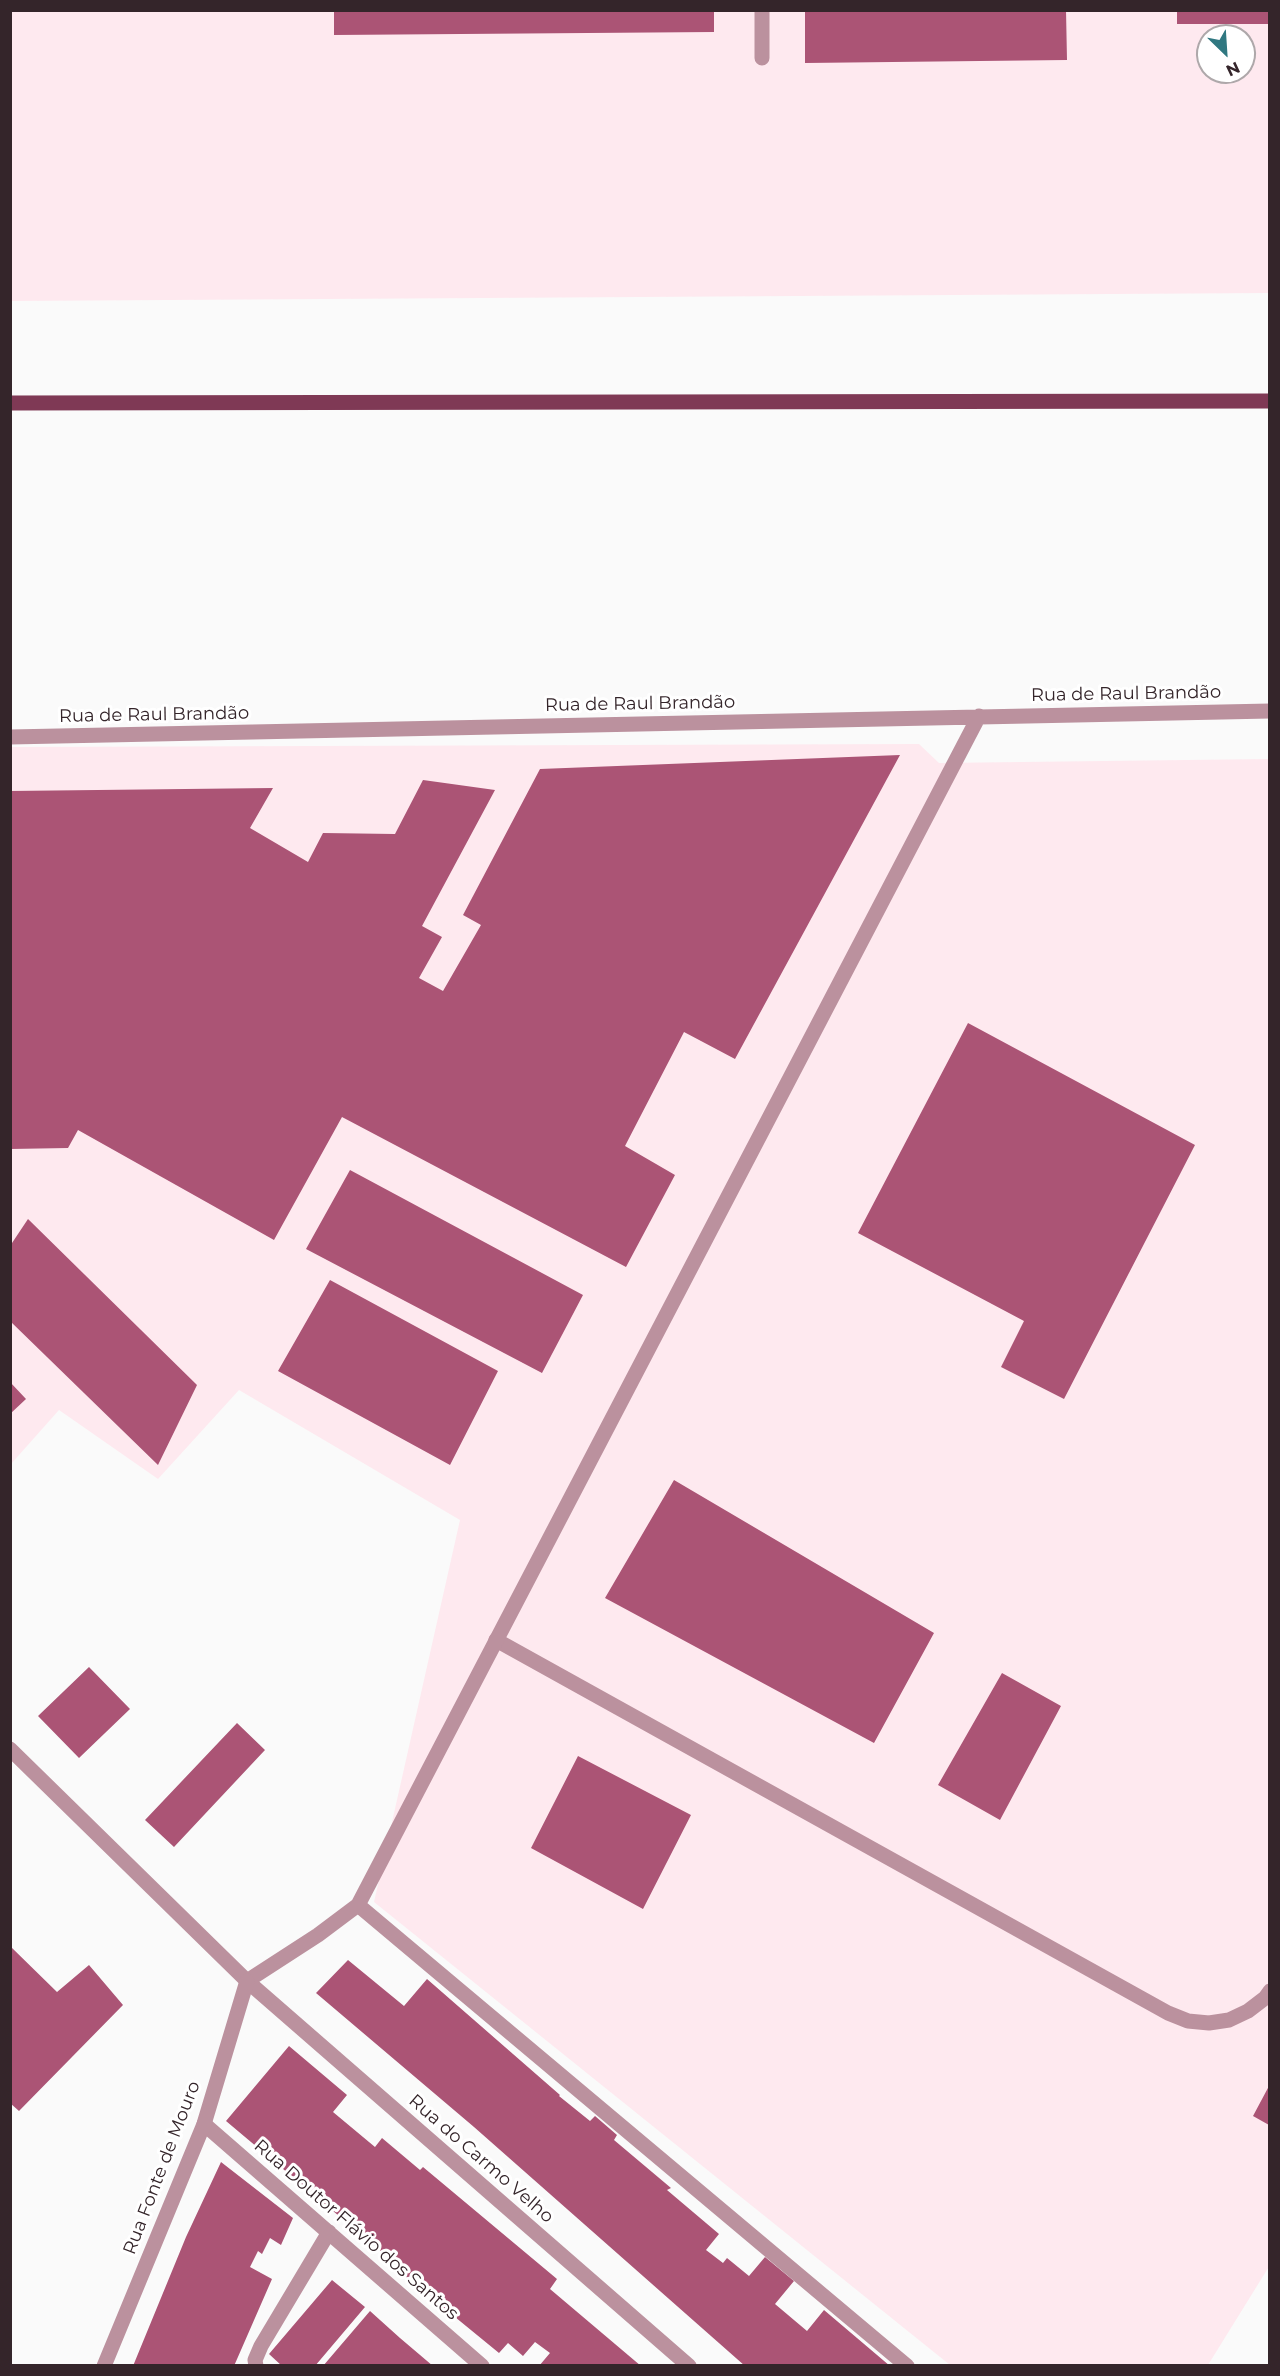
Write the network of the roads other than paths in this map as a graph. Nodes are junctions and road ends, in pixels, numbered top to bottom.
1 (762, 10) edge
2 (762, 58) dead end
3 (1269, 401) edge
4 (10, 403) edge
5 (1269, 711) edge
6 (979, 717) junction
7 (10, 737) edge
8 (496, 1640) junction
9 (10, 1749) edge
10 (358, 1905) junction
11 (247, 1981) junction
12 (1269, 1991) edge
13 (204, 2124) junction
14 (328, 2232) junction
15 (104, 2366) edge
16 (256, 2366) edge
17 (482, 2366) edge
18 (689, 2366) edge
19 (907, 2366) edge

1 - 2 street
3 - 4 main road
5 - 6 street, Rua de Raul Brandão
6 - 7 street, Rua de Raul Brandão
6 - 8 street
8 - 10 street
8 - 12 street
9 - 11 street, Rua do Carmo Velho
10 - 11 street
10 - 19 street
11 - 13 street, Rua Fonte de Mouro
11 - 18 street, Rua do Carmo Velho
13 - 14 street, Rua Doutor Flávio dos Santos
13 - 15 street, Rua Fonte de Mouro
14 - 16 street
14 - 17 street, Rua Doutor Flávio dos Santos

